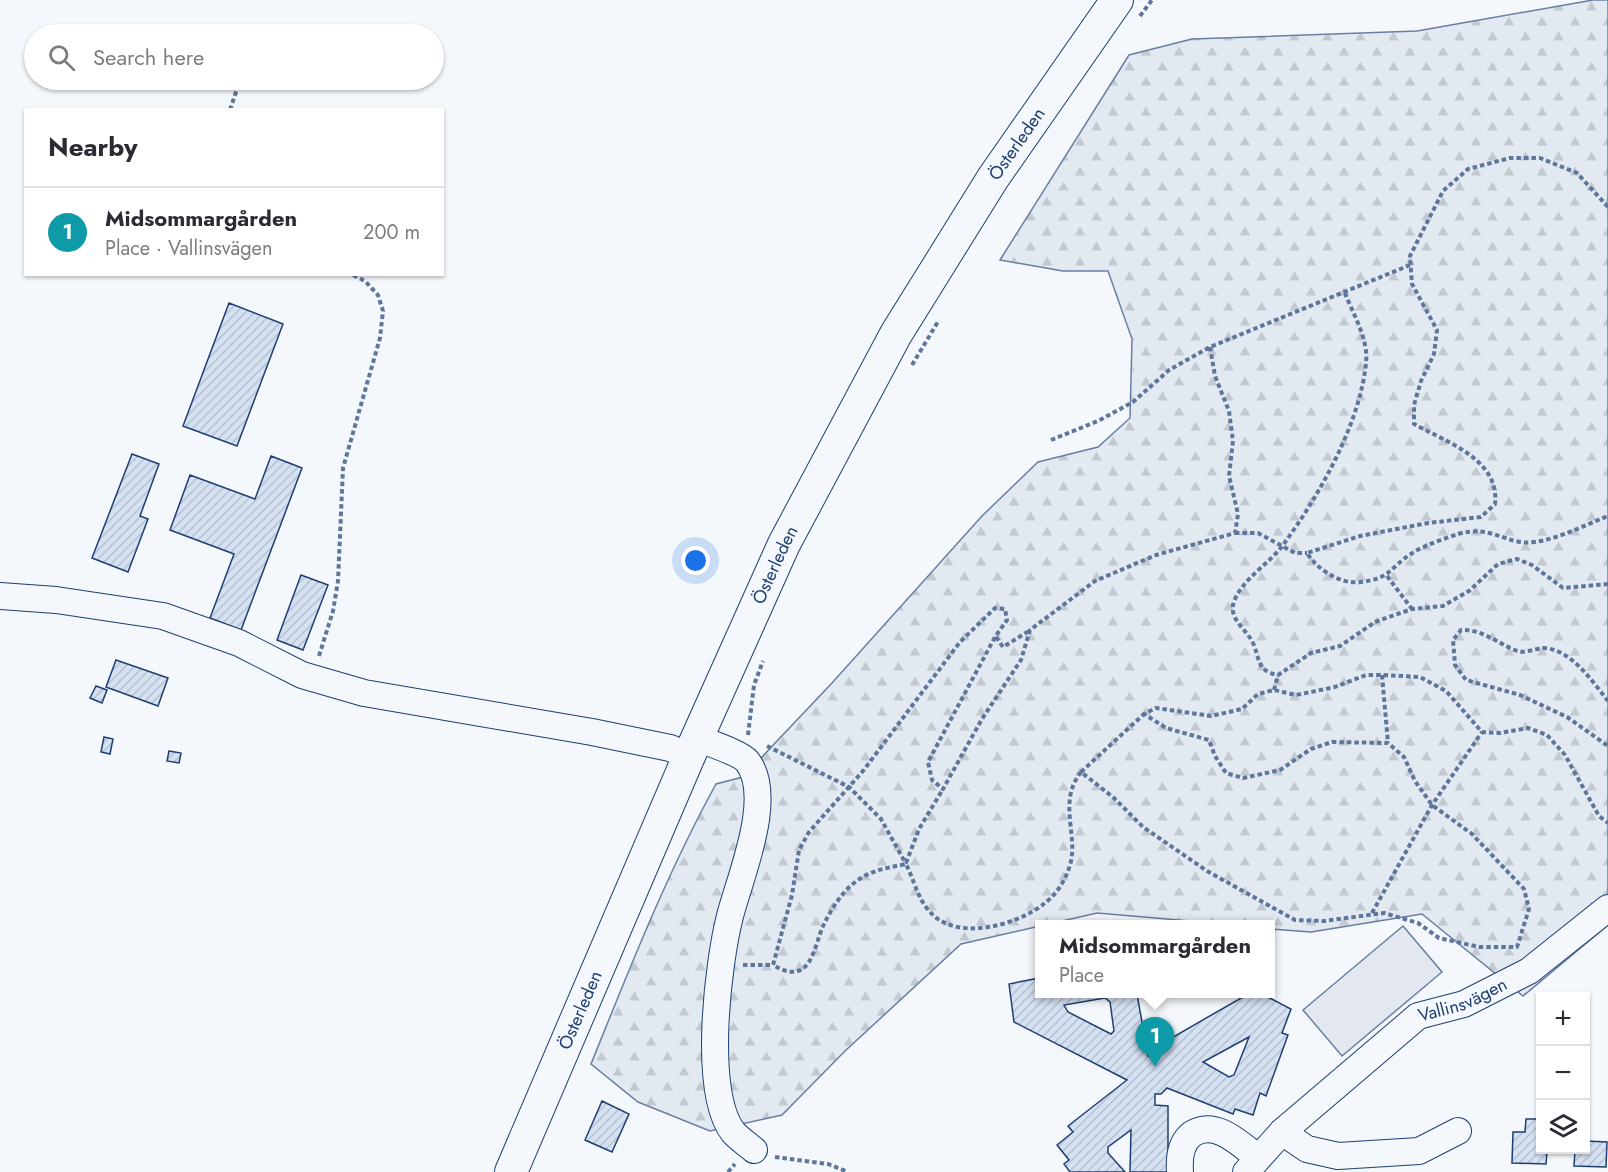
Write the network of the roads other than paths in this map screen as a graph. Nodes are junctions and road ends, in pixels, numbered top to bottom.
1 (1126, 12) edge
2 (0, 596) edge
3 (693, 747) junction
4 (1608, 908) edge
5 (1458, 1131) dead end
6 (1282, 1132) junction
7 (754, 1150) road end
8 (1252, 1164) edge
9 (511, 1172) edge
10 (1180, 1172) edge

1 - 3 main road, Österleden
2 - 3 street
3 - 7 street
3 - 9 main road, Österleden
4 - 6 street, Vallinsvägen
5 - 6 street
6 - 8 street, Vallinsvägen
8 - 10 street

